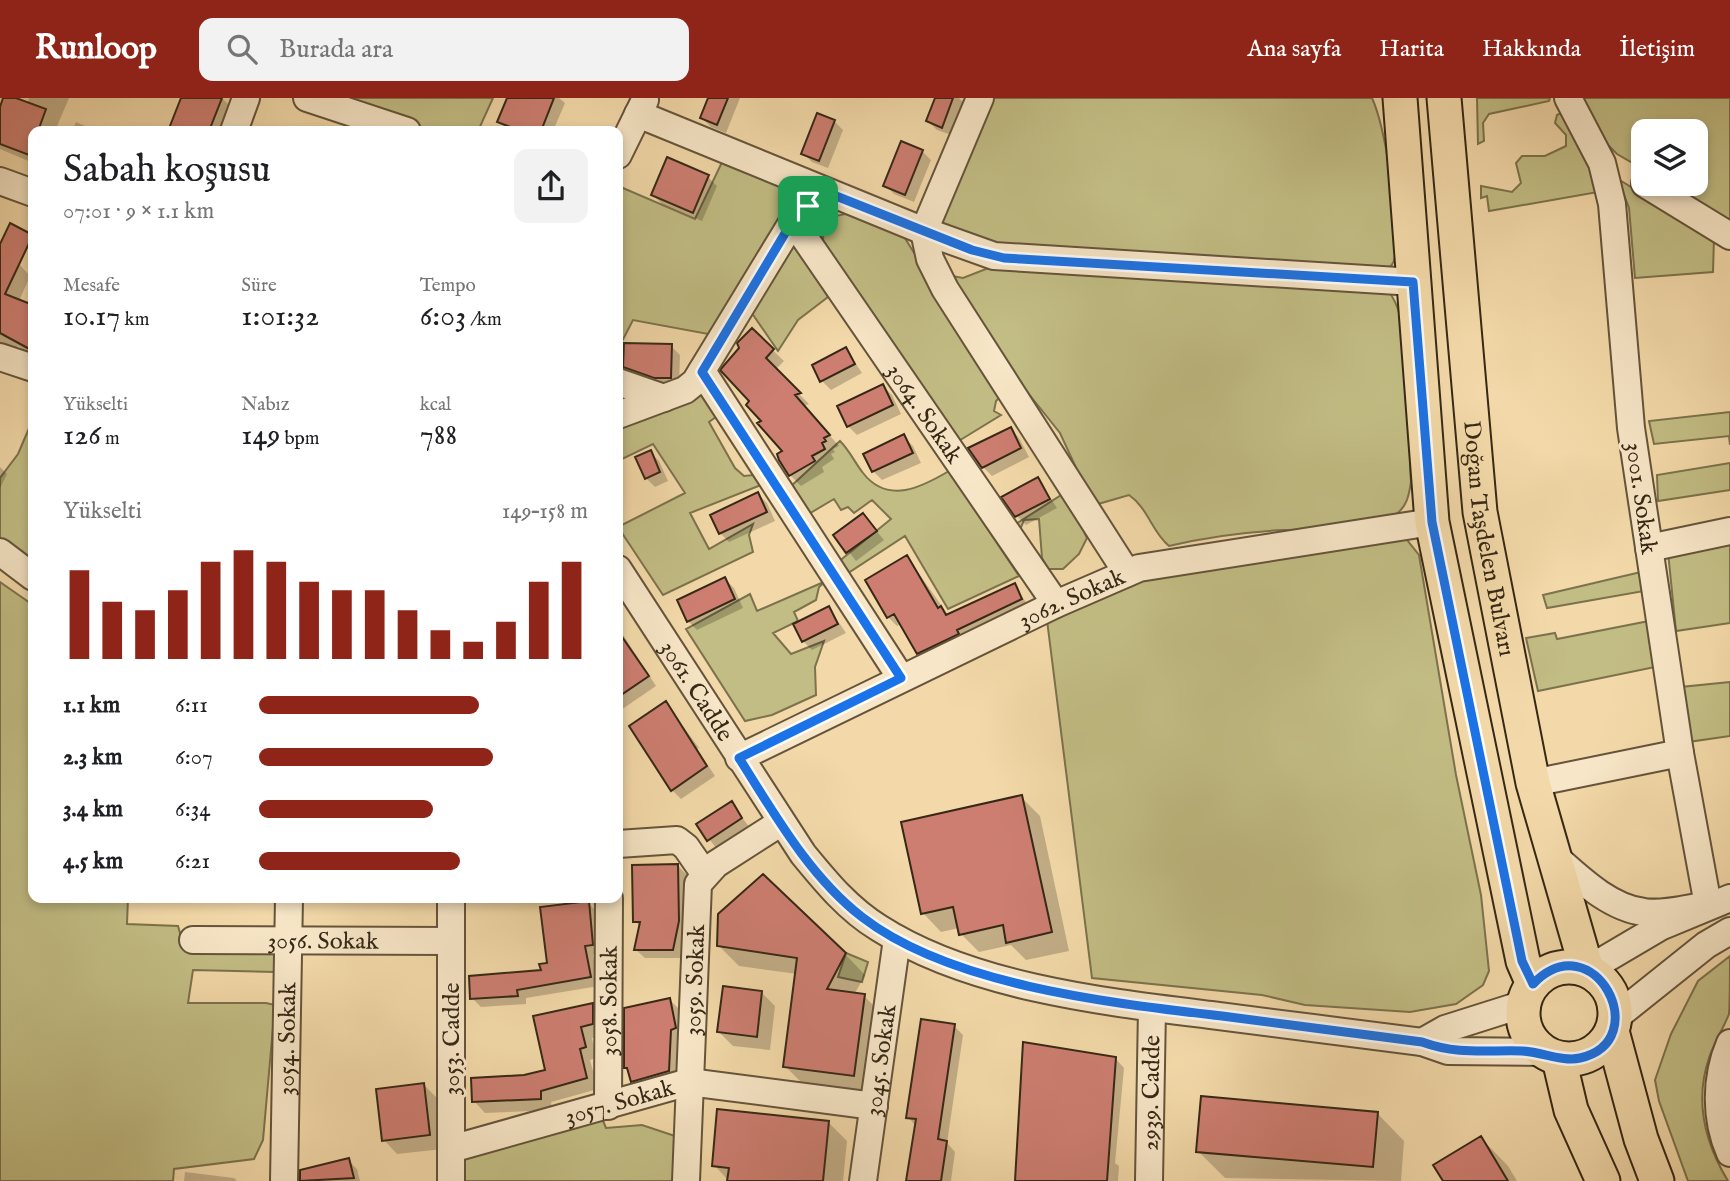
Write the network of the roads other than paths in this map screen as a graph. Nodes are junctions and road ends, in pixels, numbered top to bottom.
1 (246, 98) edge
2 (307, 98) edge
3 (980, 98) edge
4 (1444, 98) edge
5 (1568, 98) edge
6 (642, 102) edge
7 (1396, 107) edge
8 (235, 126) edge
9 (392, 126) edge
10 (623, 144) edge
11 (1594, 147) junction
12 (1631, 174) edge
13 (0, 181) edge
14 (28, 191) edge
15 (831, 194) junction
16 (1665, 196) edge
17 (793, 220) junction
18 (925, 231) junction
19 (1729, 235) edge
20 (1413, 282) junction
21 (0, 356) edge
22 (28, 366) edge
23 (702, 372) junction
24 (623, 384) edge
25 (664, 398) junction
26 (623, 413) edge
27 (1432, 522) junction
28 (1730, 531) edge
29 (1649, 548) junction
30 (0, 552) edge
31 (28, 573) edge
32 (1127, 573) junction
33 (623, 577) edge
34 (1056, 604) junction
35 (901, 678) junction
36 (1680, 753) junction
37 (739, 758) junction
38 (1533, 783) junction
39 (780, 823) junction
40 (623, 844) edge
41 (1553, 855) junction
42 (705, 873) junction
43 (1719, 901) edge
44 (289, 903) edge
45 (451, 903) edge
46 (609, 903) edge
47 (1730, 930) edge
48 (897, 939) junction
49 (193, 940) dead end
50 (288, 940) junction
51 (451, 941) junction
52 (1587, 970) junction
53 (1528, 994) junction
54 (1152, 1008) junction
55 (1614, 1024) junction
56 (1422, 1042) junction
57 (1730, 1044) edge
58 (1552, 1055) junction
59 (689, 1082) junction
60 (608, 1105) junction
61 (874, 1105) junction
62 (451, 1149) junction
63 (1730, 1153) edge
64 (284, 1181) edge
65 (451, 1181) edge
66 (686, 1181) edge
67 (863, 1181) edge
68 (1150, 1181) edge
69 (1603, 1181) edge
70 (1657, 1181) edge

1 - 8 street
2 - 9 street
3 - 18 street
4 - 38 main road, Doğan Taşdelen Bulvarı
5 - 11 street, 3001. Sokak
6 - 10 street
6 - 15 street
7 - 20 main road, Doğan Taşdelen Bulvarı
11 - 12 street
11 - 29 street, 3001. Sokak
13 - 14 street
15 - 17 street
15 - 18 street
16 - 19 street
17 - 23 street
17 - 34 street, 3064. Sokak
18 - 20 street
18 - 32 street
20 - 27 main road, Doğan Taşdelen Bulvarı
21 - 22 street
23 - 25 street
23 - 35 street
24 - 25 street
25 - 26 street
27 - 32 street, 3062. Sokak
27 - 53 main road, Doğan Taşdelen Bulvarı
28 - 29 street
29 - 36 street, 3001. Sokak
30 - 31 street
32 - 34 street, 3062. Sokak
33 - 37 street, 3061. Cadde
34 - 35 street, 3062. Sokak
35 - 37 street, 3062. Sokak
36 - 38 street
36 - 43 street, 3001. Sokak
37 - 39 street, 3061. Cadde
38 - 41 main road, Doğan Taşdelen Bulvarı
39 - 42 street
39 - 48 street, 3061. Cadde
40 - 42 street
41 - 43 street
41 - 52 main road, Doğan Taşdelen Bulvarı
42 - 59 street, 3059. Sokak
43 - 52 street
44 - 50 street, 3054. Sokak
45 - 51 street, 3053. Cadde
46 - 60 street, 3058. Sokak
47 - 55 street
48 - 54 street, 3061. Cadde
48 - 61 street, 3045. Sokak
49 - 50 street, 3056. Sokak
50 - 51 street, 3056. Sokak
50 - 64 street, 3054. Sokak
51 - 62 street, 3053. Cadde
52 - 53 main road
52 - 55 main road, Doğan Taşdelen Bulvarı
53 - 56 street
53 - 58 main road, Doğan Taşdelen Bulvarı
54 - 56 street, 3061. Cadde
54 - 68 street, 2939. Cadde
55 - 58 main road
55 - 70 main road, Doğan Taşdelen Bulvarı
56 - 58 street, 3061. Cadde
57 - 63 street
58 - 69 main road, Doğan Taşdelen Bulvarı
59 - 60 street, 3057. Sokak
59 - 61 street, 3057. Sokak
59 - 66 street, 3059. Sokak
60 - 62 street, 3057. Sokak
61 - 67 street, 3045. Sokak
62 - 65 street, 3053. Cadde

